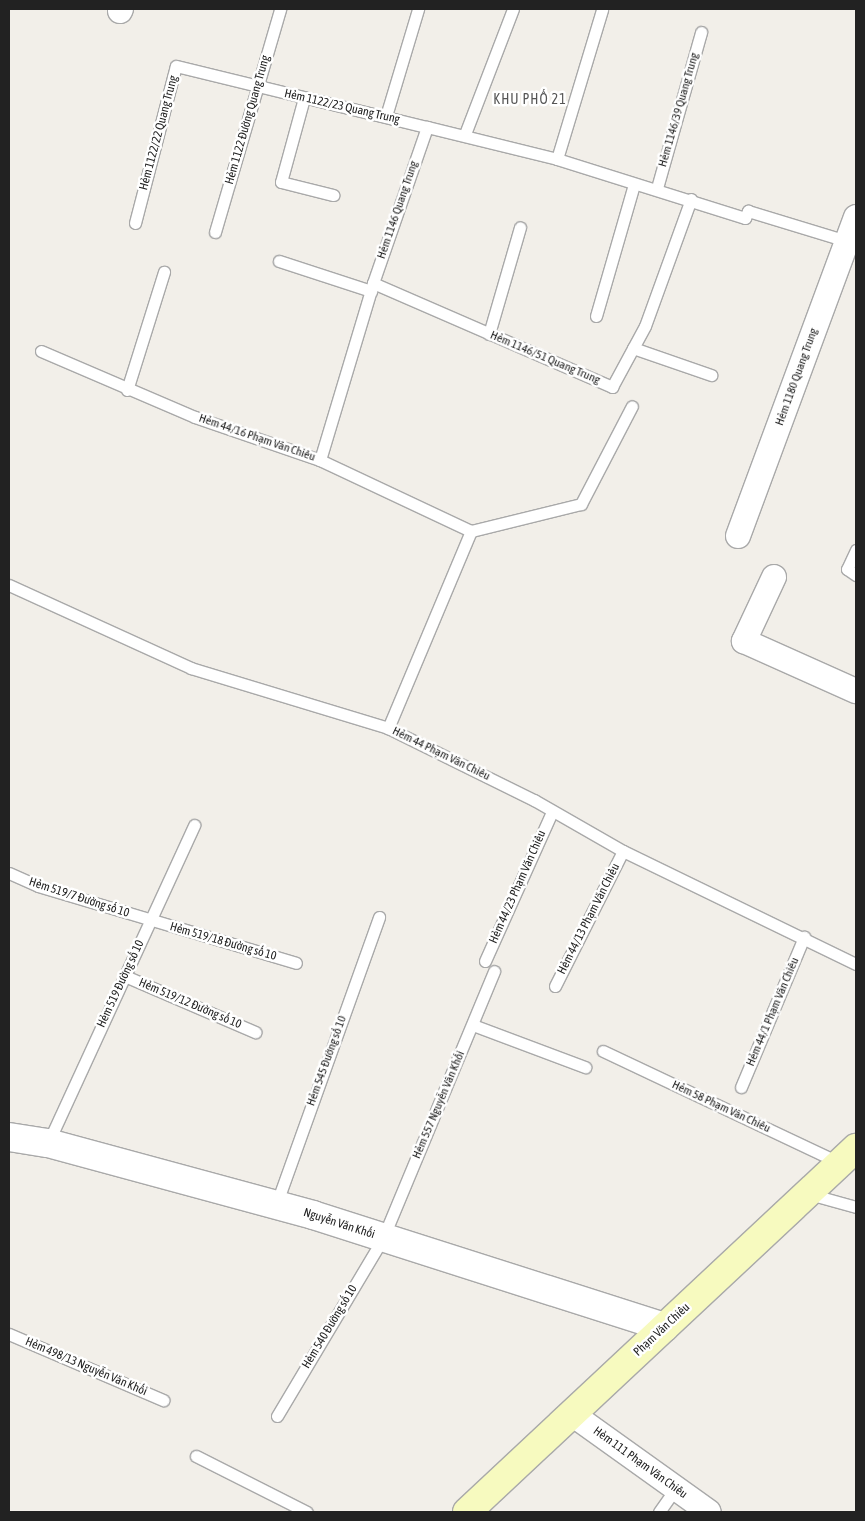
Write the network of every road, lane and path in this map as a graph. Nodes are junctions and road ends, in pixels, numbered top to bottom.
1 (280, 9) edge
2 (418, 9) edge
3 (513, 9) edge
4 (602, 10) dead end
5 (701, 32) dead end
6 (258, 88) junction
7 (304, 98) junction
8 (386, 116) junction
9 (426, 127) junction
10 (465, 134) junction
11 (558, 158) junction
12 (634, 184) junction
13 (657, 188) junction
14 (333, 195) dead end
15 (691, 199) junction
16 (856, 218) edge
17 (135, 224) dead end
18 (520, 227) dead end
19 (215, 232) dead end
20 (847, 241) junction
21 (279, 261) dead end
22 (164, 272) dead end
23 (372, 287) junction
24 (596, 316) dead end
25 (489, 334) junction
26 (633, 348) junction
27 (41, 351) dead end
28 (711, 375) dead end
29 (127, 390) junction
30 (632, 406) dead end
31 (320, 460) junction
32 (471, 531) junction
33 (738, 536) dead end
34 (856, 550) edge
35 (856, 575) edge
36 (774, 577) dead end
37 (9, 585) edge
38 (856, 691) edge
39 (388, 728) junction
40 (552, 812) junction
41 (194, 825) dead end
42 (622, 851) junction
43 (9, 873) edge
44 (379, 917) dead end
45 (150, 921) junction
46 (804, 937) junction
47 (485, 961) dead end
48 (296, 963) dead end
49 (856, 964) edge
50 (494, 971) dead end
51 (125, 976) junction
52 (554, 986) dead end
53 (473, 1026) junction
54 (255, 1032) dead end
55 (603, 1051) dead end
56 (585, 1067) dead end
57 (741, 1088) dead end
58 (9, 1138) edge
59 (48, 1143) junction
60 (848, 1156) edge
61 (808, 1194) junction
62 (276, 1205) junction
63 (856, 1207) edge
64 (383, 1238) junction
65 (666, 1327) junction
66 (9, 1334) edge
67 (163, 1400) dead end
68 (572, 1414) junction
69 (277, 1416) dead end
70 (196, 1456) dead end
71 (675, 1489) junction
72 (307, 1512) edge
73 (467, 1512) edge
74 (659, 1512) edge
75 (708, 1512) edge

1 - 6 lane, Hẻm 1122 Đường Quang Trung
2 - 8 lane
3 - 10 lane
4 - 11 lane
5 - 13 lane, Hẻm 1146/39 Quang Trung
6 - 7 lane, Hẻm 1122/23 Quang Trung
6 - 17 lane, Hẻm 1122/22 Quang Trung
6 - 19 lane, Hẻm 1122 Đường Quang Trung
7 - 8 lane, Hẻm 1122/23 Quang Trung
7 - 14 lane
8 - 9 lane, Hẻm 1122/23 Quang Trung
9 - 10 lane
9 - 23 lane, Hẻm 1146 Quang Trung
10 - 11 lane
11 - 12 lane
12 - 13 lane
12 - 24 lane
13 - 15 lane
15 - 20 lane
15 - 26 lane, Hẻm 1146/51 Quang Trung
16 - 20 street, Hẻm 1180 Quang Trung
18 - 25 lane
20 - 33 street, Hẻm 1180 Quang Trung
21 - 23 lane, Hẻm 1146/51 Quang Trung
22 - 29 lane
23 - 25 lane, Hẻm 1146/51 Quang Trung
23 - 31 lane, Hẻm 1146 Quang Trung
25 - 26 lane, Hẻm 1146/51 Quang Trung
26 - 28 lane
27 - 29 lane, Hẻm 44/16 Phạm Văn Chiêu
29 - 31 lane, Hẻm 44/16 Phạm Văn Chiêu
30 - 32 lane
31 - 32 lane, Hẻm 44/16 Phạm Văn Chiêu
32 - 39 lane
34 - 35 lane
36 - 38 street
37 - 39 lane, Hẻm 44 Phạm Văn Chiêu
39 - 40 lane, Hẻm 44 Phạm Văn Chiêu
40 - 42 lane, Hẻm 44 Phạm Văn Chiêu
40 - 47 lane, Hẻm 44/23 Phạm Văn Chiêu
41 - 45 lane, Hẻm 519 Đường số 10
42 - 46 lane, Hẻm 44 Phạm Văn Chiêu
42 - 52 lane, Hẻm 44/13 Phạm Văn Chiêu
43 - 45 lane, Hẻm 519/7 Đường số 10
44 - 62 lane, Hẻm 545 Đường số 10
45 - 48 lane, Hẻm 519/18 Đường số 10
45 - 51 lane, Hẻm 519 Đường số 10
46 - 49 lane, Hẻm 44 Phạm Văn Chiêu
46 - 57 lane, Hẻm 44/1 Phạm Văn Chiêu
50 - 53 lane, Hẻm 557 Nguyễn Văn Khối
51 - 54 lane, Hẻm 519/12 Đường số 10
51 - 59 lane, Hẻm 519 Đường số 10
53 - 56 lane
53 - 64 lane, Hẻm 557 Nguyễn Văn Khối
55 - 60 lane, Hẻm 58 Phạm Văn Chiêu
58 - 59 street, Nguyễn Văn Khối
59 - 62 street, Nguyễn Văn Khối
60 - 61 main road, Phạm Văn Chiêu
61 - 63 lane
61 - 65 main road, Phạm Văn Chiêu
62 - 64 street, Nguyễn Văn Khối
64 - 65 street, Nguyễn Văn Khối
64 - 69 lane, Hẻm 540 Đường số 10
65 - 68 main road, Phạm Văn Chiêu
66 - 67 lane, Hẻm 498/13 Nguyễn Văn Khối
68 - 71 street, Hẻm 111 Phạm Văn Chiêu
68 - 73 main road, Phạm Văn Chiêu
70 - 72 lane
71 - 74 lane
71 - 75 street, Hẻm 111 Phạm Văn Chiêu

